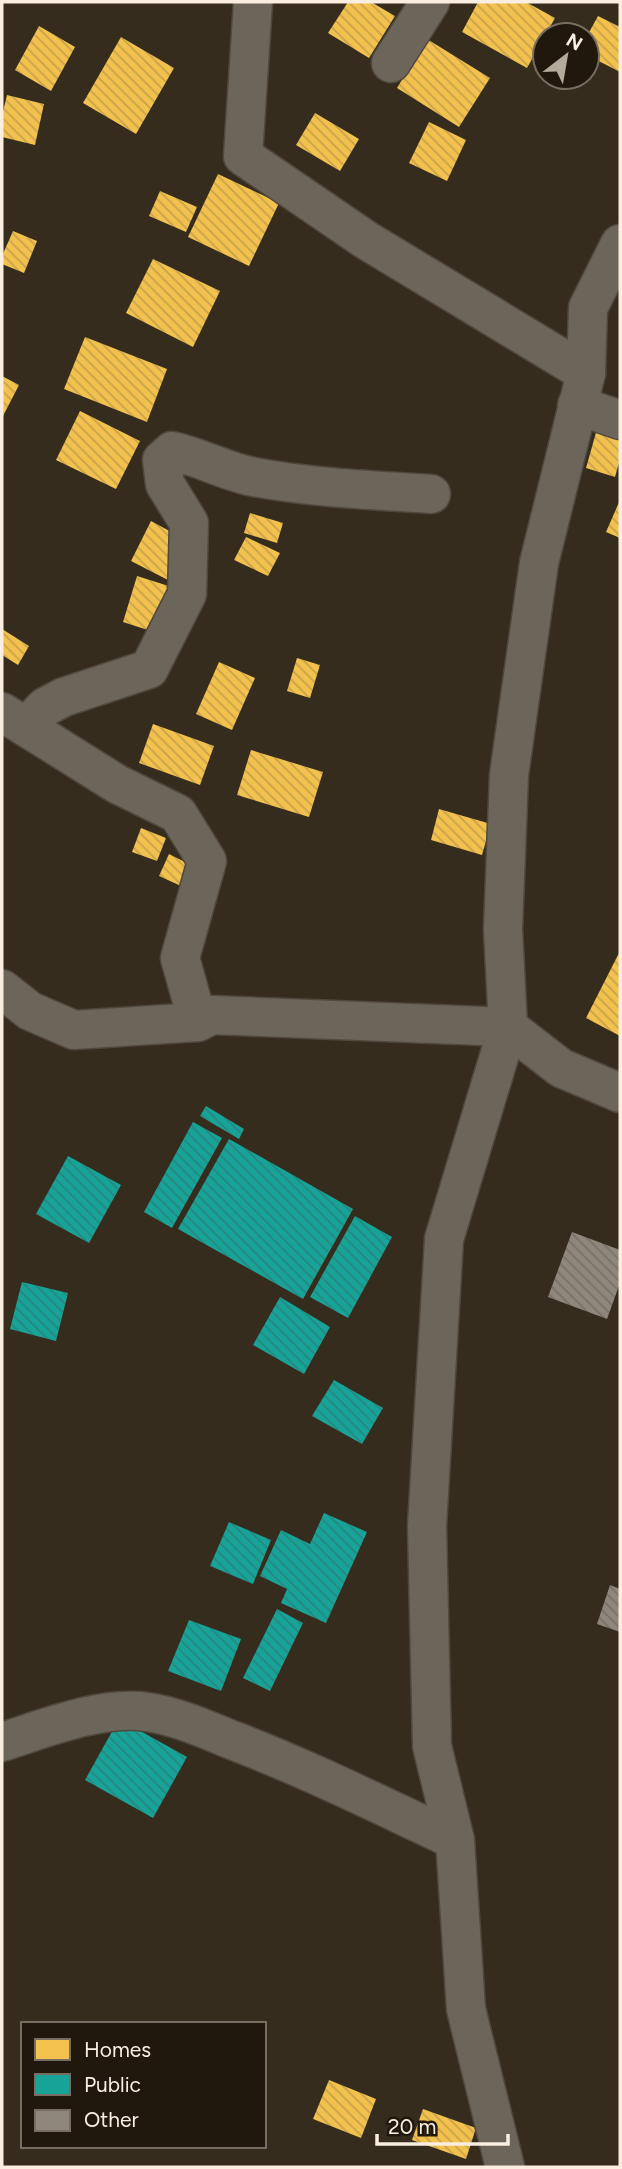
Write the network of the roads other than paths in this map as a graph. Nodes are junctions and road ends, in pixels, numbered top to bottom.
1 (253, 2) edge
2 (430, 2) edge
3 (391, 63) dead end
4 (620, 244) edge
5 (581, 389) junction
6 (620, 420) edge
7 (431, 494) dead end
8 (14, 720) edge
9 (2, 989) edge
10 (198, 1023) junction
11 (508, 1027) junction
12 (620, 1093) edge
13 (2, 1742) edge
14 (455, 1840) junction
15 (505, 2167) edge

1 - 5 street
2 - 3 street
4 - 5 street
5 - 6 street
5 - 11 street
7 - 8 street
8 - 10 street
9 - 10 street
10 - 11 street
11 - 12 street
11 - 14 street
13 - 14 street
14 - 15 street

